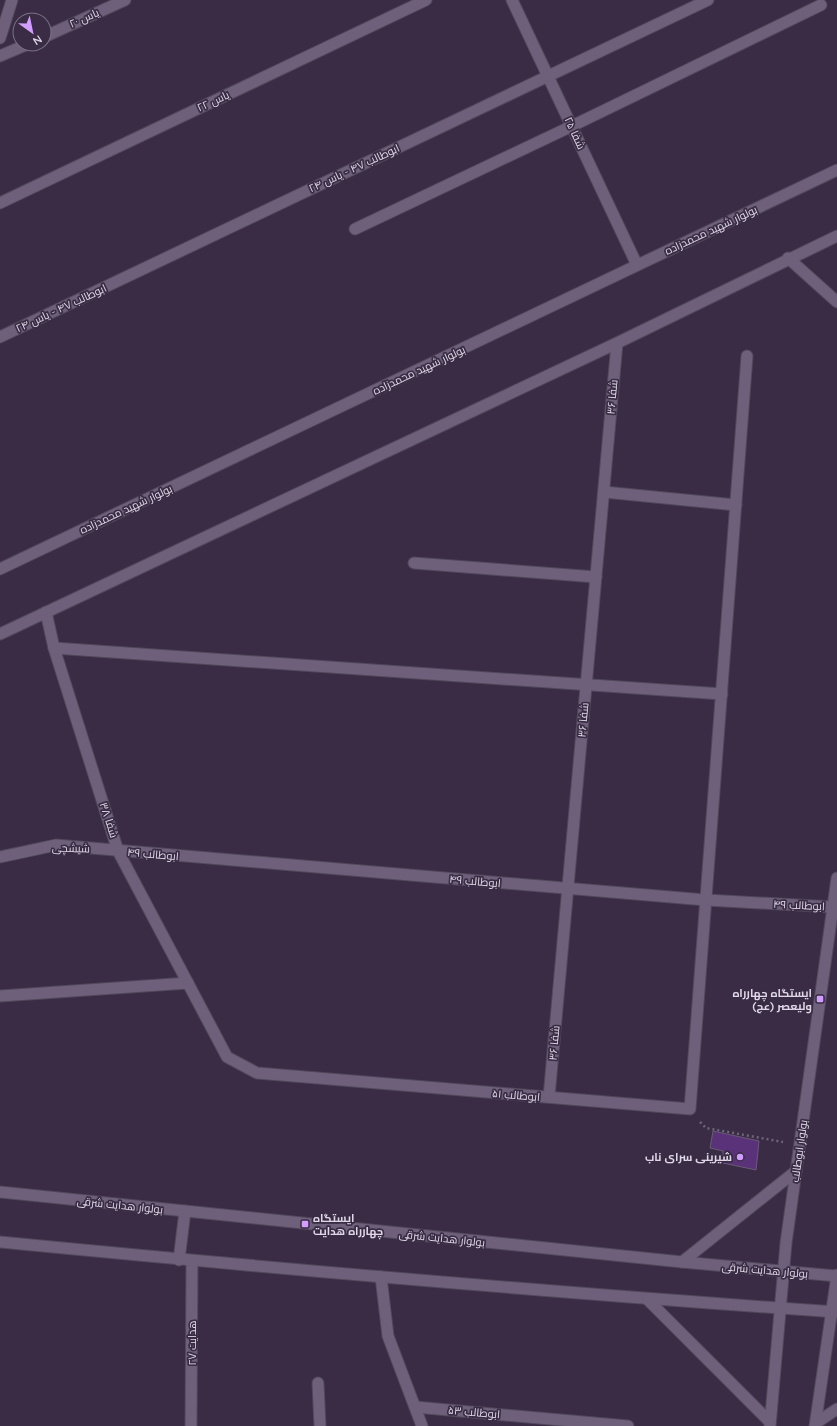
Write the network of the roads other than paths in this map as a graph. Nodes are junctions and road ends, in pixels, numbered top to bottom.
1 (12, 0) edge
2 (125, 0) edge
3 (426, 0) edge
4 (512, 0) edge
5 (708, 0) edge
6 (821, 5) dead end
7 (2, 26) edge
8 (52, 33) edge
9 (0, 38) edge
10 (12, 51) edge
11 (0, 56) edge
12 (548, 76) junction
13 (572, 126) junction
14 (837, 170) edge
15 (0, 203) edge
16 (355, 229) dead end
17 (837, 236) edge
18 (788, 258) junction
19 (637, 266) junction
20 (837, 302) edge
21 (0, 337) edge
22 (617, 343) junction
23 (747, 356) dead end
24 (604, 492) junction
25 (736, 506) junction
26 (0, 560) edge
27 (17, 561) junction
28 (414, 563) dead end
29 (0, 569) edge
30 (596, 577) junction
31 (46, 612) junction
32 (0, 634) edge
33 (54, 648) junction
34 (586, 684) junction
35 (722, 694) junction
36 (118, 851) junction
37 (0, 857) edge
38 (837, 878) edge
39 (568, 889) junction
40 (706, 900) junction
41 (833, 907) junction
42 (188, 983) junction
43 (0, 996) edge
44 (226, 1057) joint
45 (549, 1097) junction
46 (796, 1171) junction
47 (0, 1192) edge
48 (185, 1211) junction
49 (0, 1242) edge
50 (179, 1260) junction
51 (192, 1261) junction
52 (682, 1262) junction
53 (784, 1272) junction
54 (837, 1276) edge
55 (381, 1277) junction
56 (647, 1299) junction
57 (779, 1308) junction
58 (834, 1312) edge
59 (318, 1383) dead end
60 (415, 1407) junction
61 (837, 1409) edge
62 (770, 1424) edge
63 (816, 1424) edge
64 (191, 1426) edge
65 (320, 1426) edge
66 (422, 1426) edge
67 (628, 1426) edge

1 - 7 street
2 - 8 street, یاس ۲۰
3 - 15 street, یاس ۲۲
4 - 12 street, شفا ۲۵
5 - 12 street, ابوطالب ۴۷ - یاس ۲۴
6 - 13 street
7 - 9 street
10 - 11 street
12 - 13 street, شفا ۲۵
12 - 21 street, ابوطالب ۴۷ - یاس ۲۴
13 - 16 street
13 - 19 street, شفا ۲۵
14 - 19 street, بولوار شهید محمدزاده
17 - 18 street
18 - 20 street
18 - 22 street
19 - 27 street, بولوار شهید محمدزاده
22 - 24 street, شفا ۳۶
22 - 31 street
23 - 25 street
24 - 25 street
24 - 30 street, شفا ۳۶
25 - 35 street
26 - 27 street
27 - 29 street, بولوار شهید محمدزاده
28 - 30 street
30 - 34 street, شفا ۳۶
31 - 32 street
31 - 33 street, شفا ۳۸
33 - 34 street
33 - 36 street, شفا ۳۸
34 - 35 street
34 - 39 street, شفا ۳۶
35 - 40 street
36 - 37 street, شیشچی
36 - 39 street, ابوطالب ۴۹
36 - 42 street, شفا ۳۸
38 - 41 street, بولوار ابوطالب
39 - 40 street, ابوطالب ۴۹
39 - 45 street, شفا ۳۶
40 - 41 street, ابوطالب ۴۹
40 - 45 street, ابوطالب ۵۱
41 - 46 street, بولوار ابوطالب
42 - 43 street
42 - 44 street, شفا ۳۸
44 - 45 street, ابوطالب ۵۱
46 - 52 street
46 - 53 street, بولوار ابوطالب
47 - 48 street, بولوار هدایت شرقی
48 - 50 street
48 - 52 street, بولوار هدایت شرقی
49 - 50 street
50 - 51 street
51 - 55 street
51 - 64 street, هدایت ۲۷
52 - 53 street, بولوار هدایت شرقی
53 - 54 street, بولوار هدایت شرقی
53 - 57 street, بولوار ابوطالب
54 - 58 street
55 - 56 street
55 - 60 street
56 - 57 street
56 - 62 street
57 - 58 street
57 - 62 street, بولوار ابوطالب
58 - 63 street
59 - 65 street
60 - 66 street
60 - 67 street, ابوطالب ۵۳
61 - 63 street

